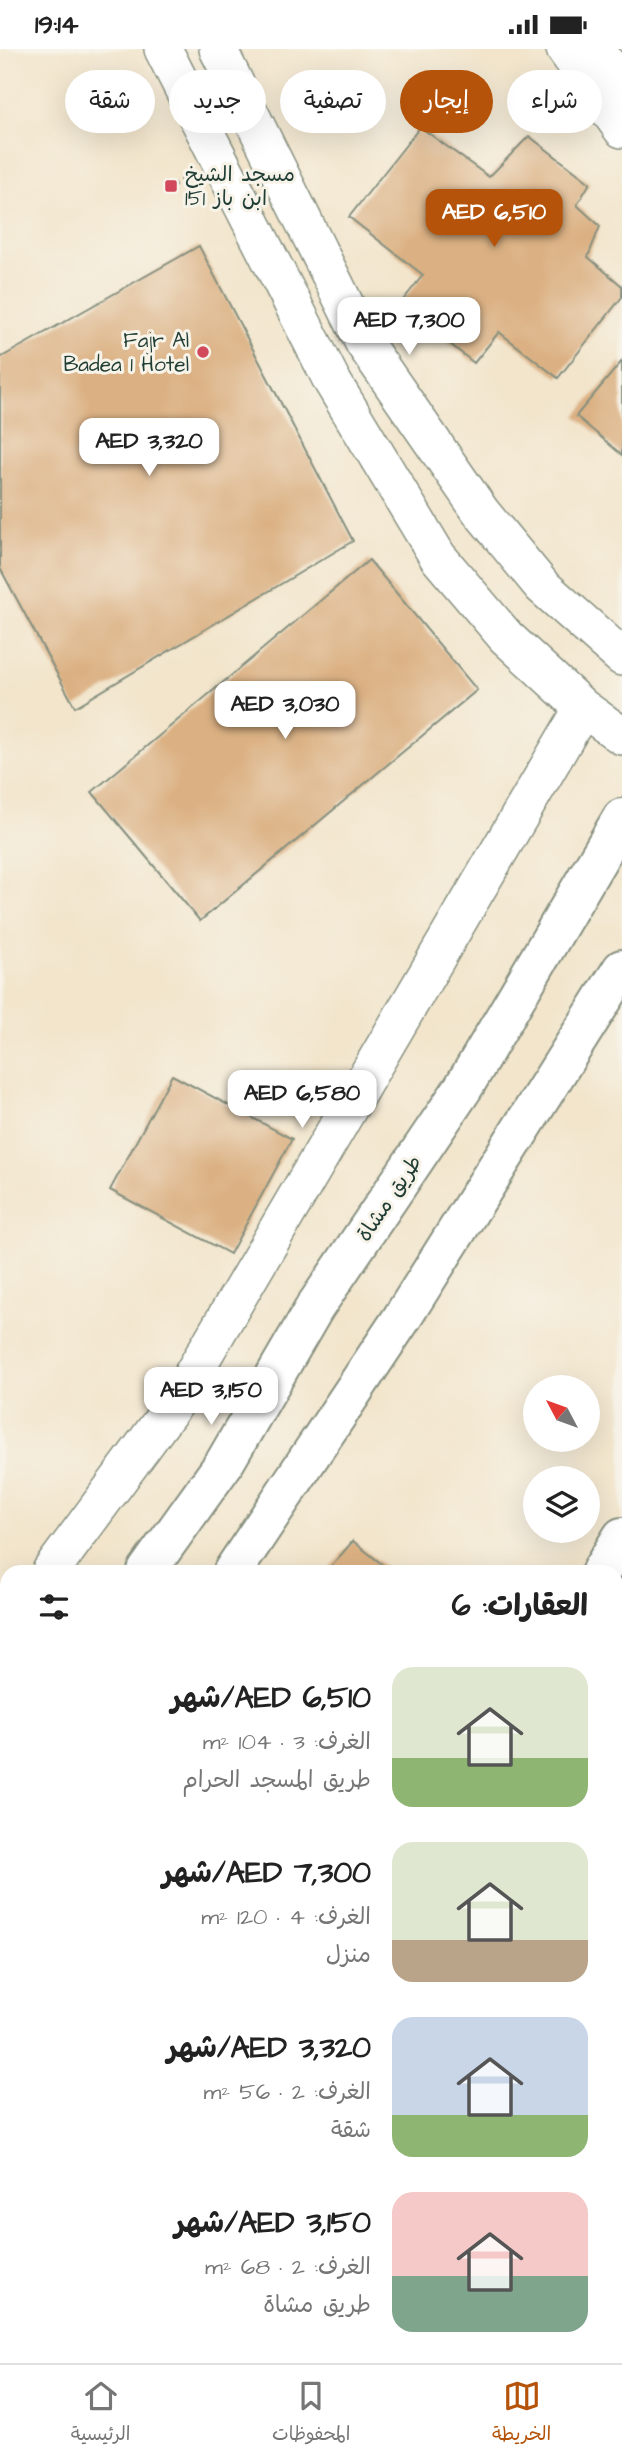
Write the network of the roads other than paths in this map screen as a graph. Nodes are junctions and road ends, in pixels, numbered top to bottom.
1 (163, 49) edge
2 (218, 49) edge
3 (565, 49) edge
4 (593, 49) edge
5 (622, 83) edge
6 (622, 129) edge
7 (376, 360) junction
8 (336, 388) junction
9 (622, 657) edge
10 (583, 708) junction
11 (622, 736) edge
12 (622, 818) edge
13 (622, 969) edge
14 (622, 1537) edge
15 (55, 1565) edge
16 (151, 1565) edge
17 (237, 1565) edge
18 (605, 1565) edge

1 - 8 street
2 - 7 street
3 - 6 street
4 - 5 main road
7 - 8 street
7 - 9 street
8 - 10 street
10 - 11 street
10 - 15 street
12 - 16 main road, طريق مشاة
13 - 17 main road
14 - 18 main road

